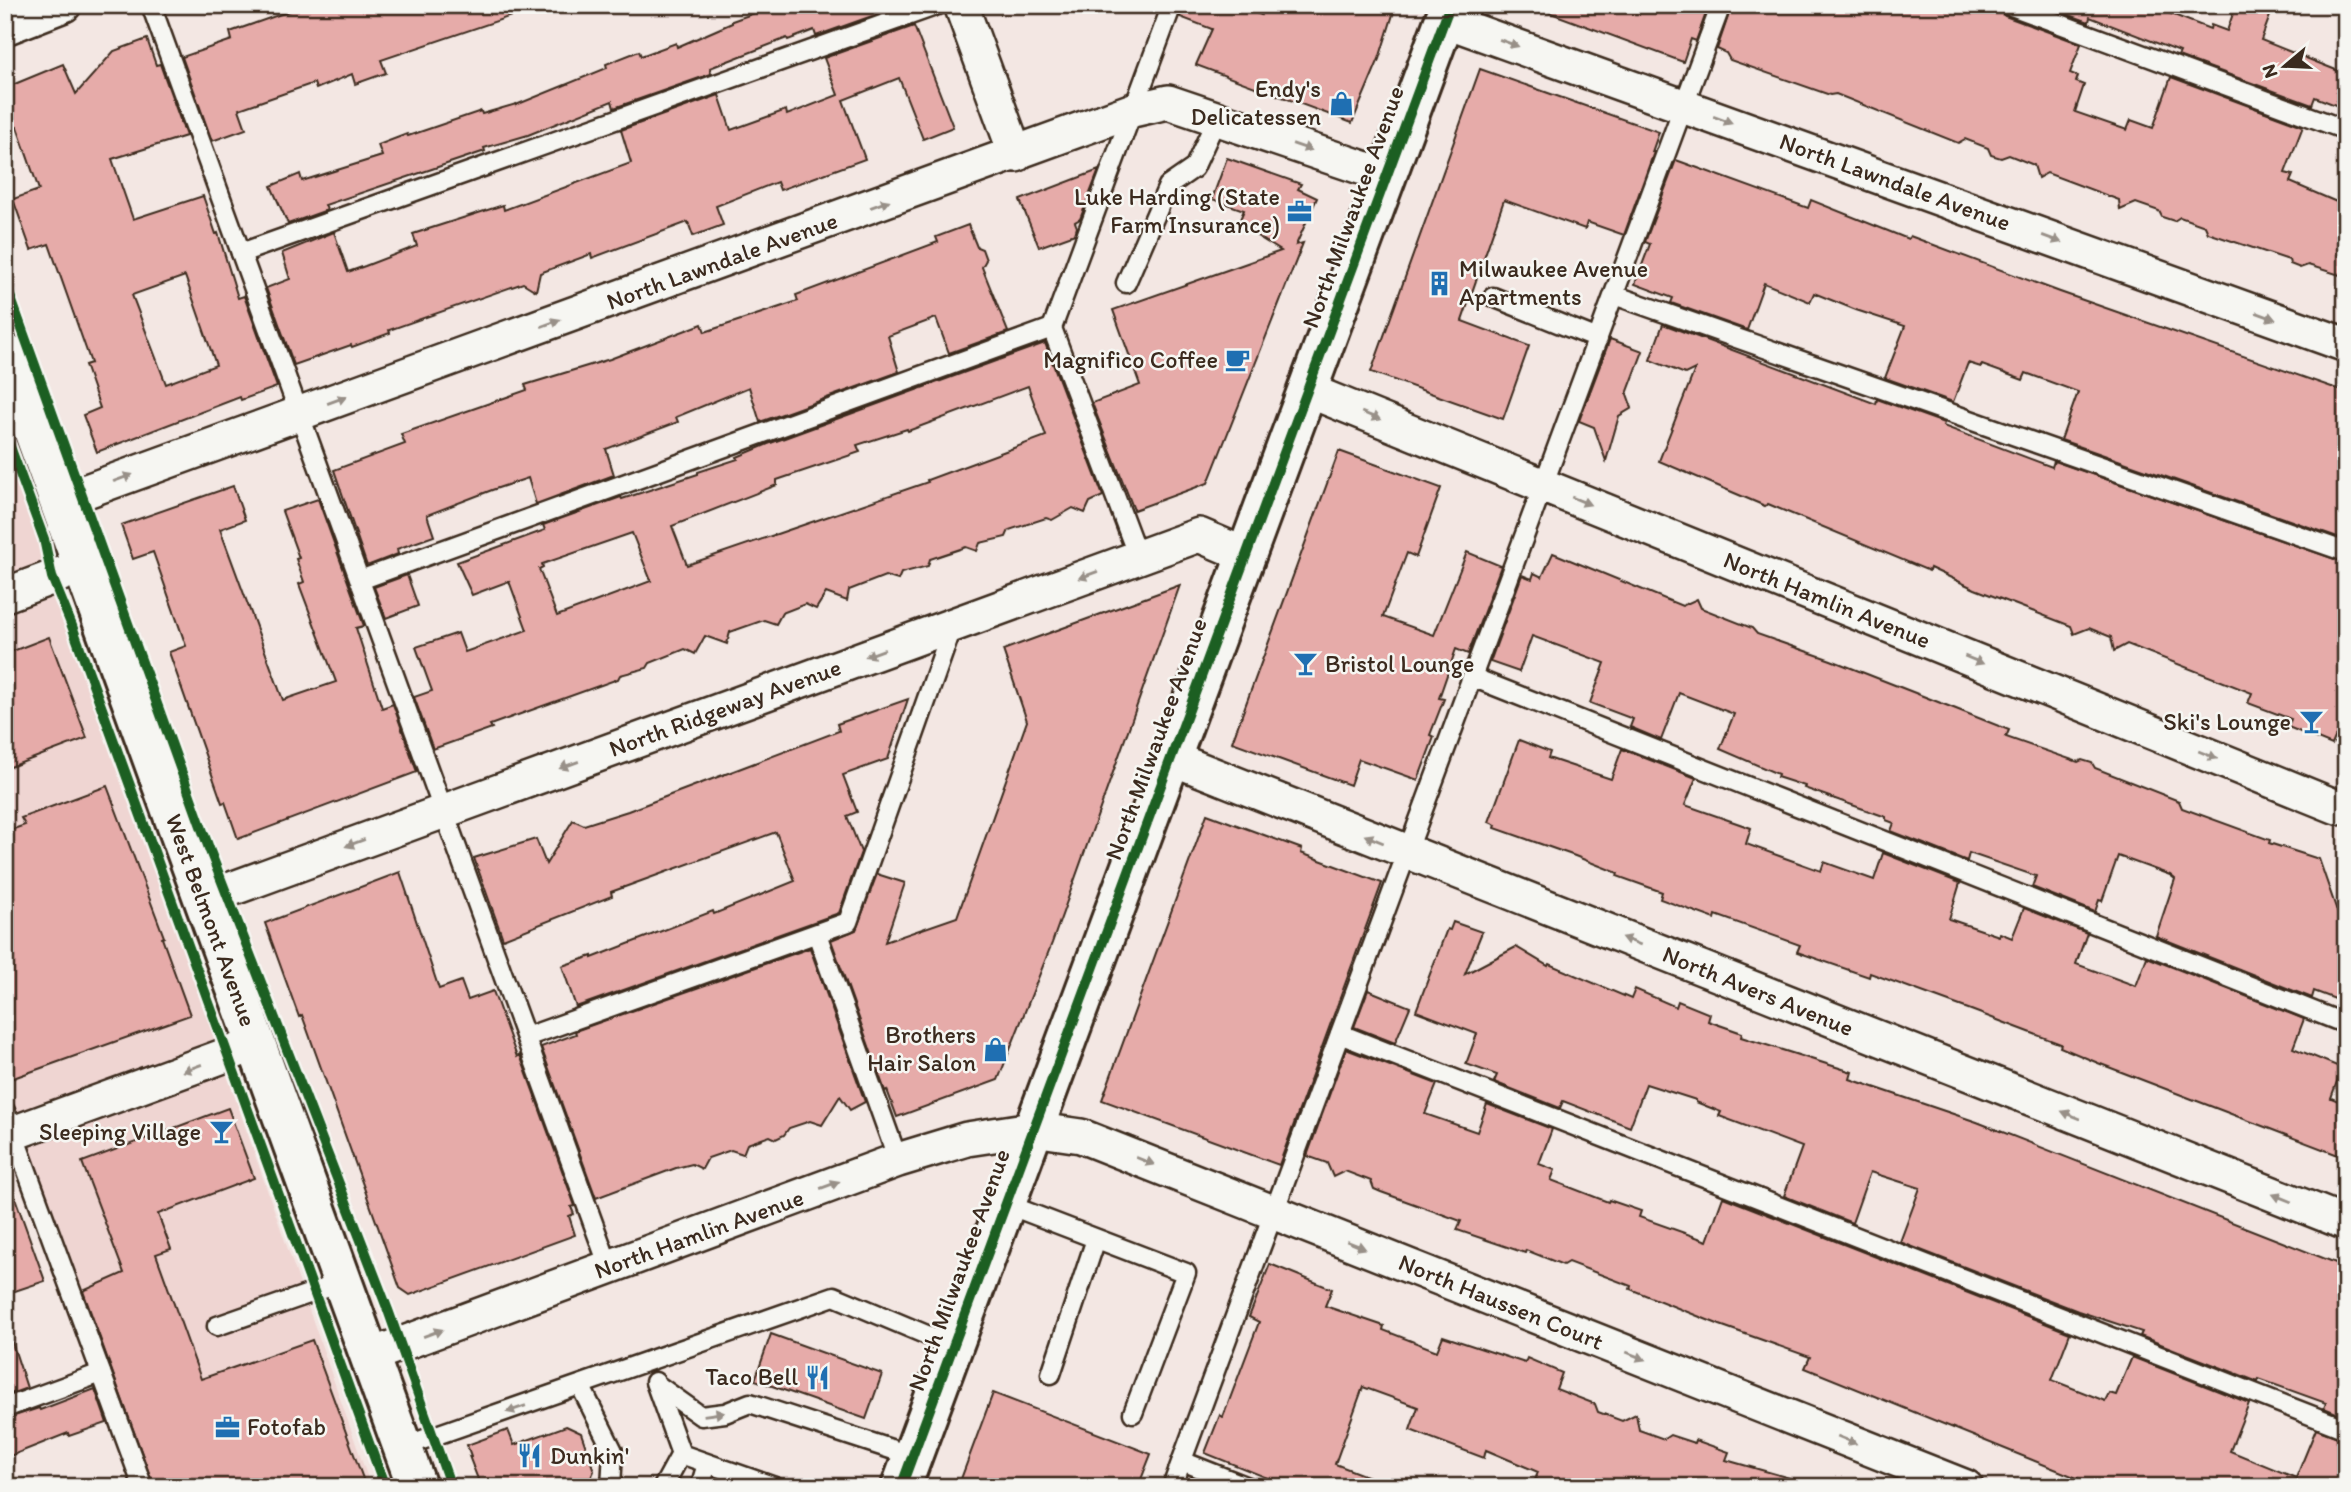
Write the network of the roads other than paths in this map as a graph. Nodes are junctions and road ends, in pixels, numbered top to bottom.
1 (64, 5) edge
2 (151, 5) edge
3 (938, 5) edge
4 (961, 5) edge
5 (1172, 5) edge
6 (1721, 5) edge
7 (2008, 5) edge
8 (1447, 13) edge
9 (5, 28) edge
10 (1684, 106) junction
11 (1133, 110) junction
12 (1217, 118) junction
13 (2346, 130) edge
14 (1016, 155) junction
15 (1387, 176) junction
16 (241, 253) junction
17 (1126, 283) dead end
18 (1614, 295) junction
19 (1493, 297) dead end
20 (1052, 328) junction
21 (1598, 339) junction
22 (2346, 345) edge
23 (5, 353) edge
24 (1307, 390) junction
25 (299, 414) junction
26 (1543, 486) junction
27 (59, 501) junction
28 (2346, 552) edge
29 (1246, 555) junction
30 (1138, 557) junction
31 (83, 566) junction
32 (360, 580) junction
33 (5, 595) edge
34 (953, 625) junction
35 (1472, 677) junction
36 (1171, 758) junction
37 (443, 811) junction
38 (2343, 814) edge
39 (1408, 852) junction
40 (204, 899) junction
41 (817, 934) junction
42 (2346, 1024) edge
43 (1340, 1034) junction
44 (526, 1037) junction
45 (256, 1044) junction
46 (8, 1127) edge
47 (1033, 1129) junction
48 (898, 1160) junction
49 (1006, 1204) junction
50 (1274, 1212) junction
51 (2346, 1223) edge
52 (1096, 1239) junction
53 (609, 1267) junction
54 (342, 1282) junction
55 (217, 1326) dead end
56 (953, 1346) junction
57 (369, 1356) junction
58 (648, 1363) junction
59 (101, 1373) junction
60 (1051, 1374) dead end
61 (656, 1384) junction
62 (580, 1387) junction
63 (5, 1408) edge
64 (1133, 1413) dead end
65 (2346, 1429) edge
66 (402, 1447) junction
67 (681, 1454) junction
68 (1182, 1461) junction
69 (707, 1464) junction
70 (907, 1471) edge
71 (143, 1487) edge
72 (417, 1487) edge
73 (611, 1487) edge
74 (663, 1487) edge
75 (700, 1487) edge
76 (775, 1487) edge
77 (1172, 1487) edge
78 (1248, 1487) edge
79 (1966, 1487) edge

1 - 9 street
2 - 16 lane
3 - 16 lane
4 - 14 street
5 - 11 lane
6 - 10 lane
7 - 13 lane
8 -> 10 street, North Lawndale Avenue
8 - 15 main road, North Milwaukee Avenue
10 - 18 lane
10 -> 22 street, North Lawndale Avenue
11 - 12 street, North Lawndale Avenue
11 - 14 street, North Lawndale Avenue
11 - 20 lane
12 -> 15 street, North Lawndale Avenue
12 - 17 lane
25 -> 14 street, North Lawndale Avenue
15 - 24 main road, North Milwaukee Avenue
16 - 25 lane
18 - 21 lane
18 - 28 lane
19 - 21 lane
20 - 30 lane
20 - 32 lane
21 - 26 lane
23 - 27 main road, West Belmont Avenue
24 -> 26 street, North Hamlin Avenue
24 - 29 main road, North Milwaukee Avenue
27 -> 25 street, North Lawndale Avenue
25 - 32 lane
26 - 35 lane
26 -> 38 street, North Hamlin Avenue
27 - 31 main road, West Belmont Avenue
29 - 30 street, North Ridgeway Avenue
29 - 36 main road, North Milwaukee Avenue
30 -> 34 street, North Ridgeway Avenue
31 - 33 street
31 - 40 main road, West Belmont Avenue
32 - 37 lane
34 -> 37 street, North Ridgeway Avenue
34 - 41 lane
35 - 39 lane
35 - 42 lane
39 -> 36 street, North Avers Avenue
36 - 47 main road, North Milwaukee Avenue
37 -> 40 street, North Ridgeway Avenue
37 - 44 lane
39 - 43 lane
51 -> 39 street, North Avers Avenue
40 - 45 main road, West Belmont Avenue
41 - 44 lane
41 - 48 lane
43 - 50 lane
43 - 65 lane
44 - 53 lane
45 -> 46 street
45 - 54 main road, West Belmont Avenue
46 - 59 lane
47 - 48 street, North Hamlin Avenue
47 - 49 main road, North Milwaukee Avenue
47 -> 50 street, North Haussen Court
53 -> 48 street, North Hamlin Avenue
49 - 52 lane
49 - 56 main road, North Milwaukee Avenue
50 - 68 lane
50 -> 79 street, North Haussen Court
52 - 60 lane
52 - 64 lane
57 -> 53 street, North Hamlin Avenue
54 - 55 lane
54 - 57 main road, West Belmont Avenue
56 - 58 lane
56 - 70 main road, North Milwaukee Avenue
57 - 66 main road, West Belmont Avenue
58 - 61 lane
58 - 62 lane
59 - 63 lane
59 - 71 lane
61 - 67 lane
61 -> 70 lane
62 -> 66 lane
62 - 73 lane
66 - 72 main road, West Belmont Avenue
67 - 69 lane
67 - 74 lane
68 - 77 lane
68 - 78 lane
69 - 75 lane
69 - 76 lane

